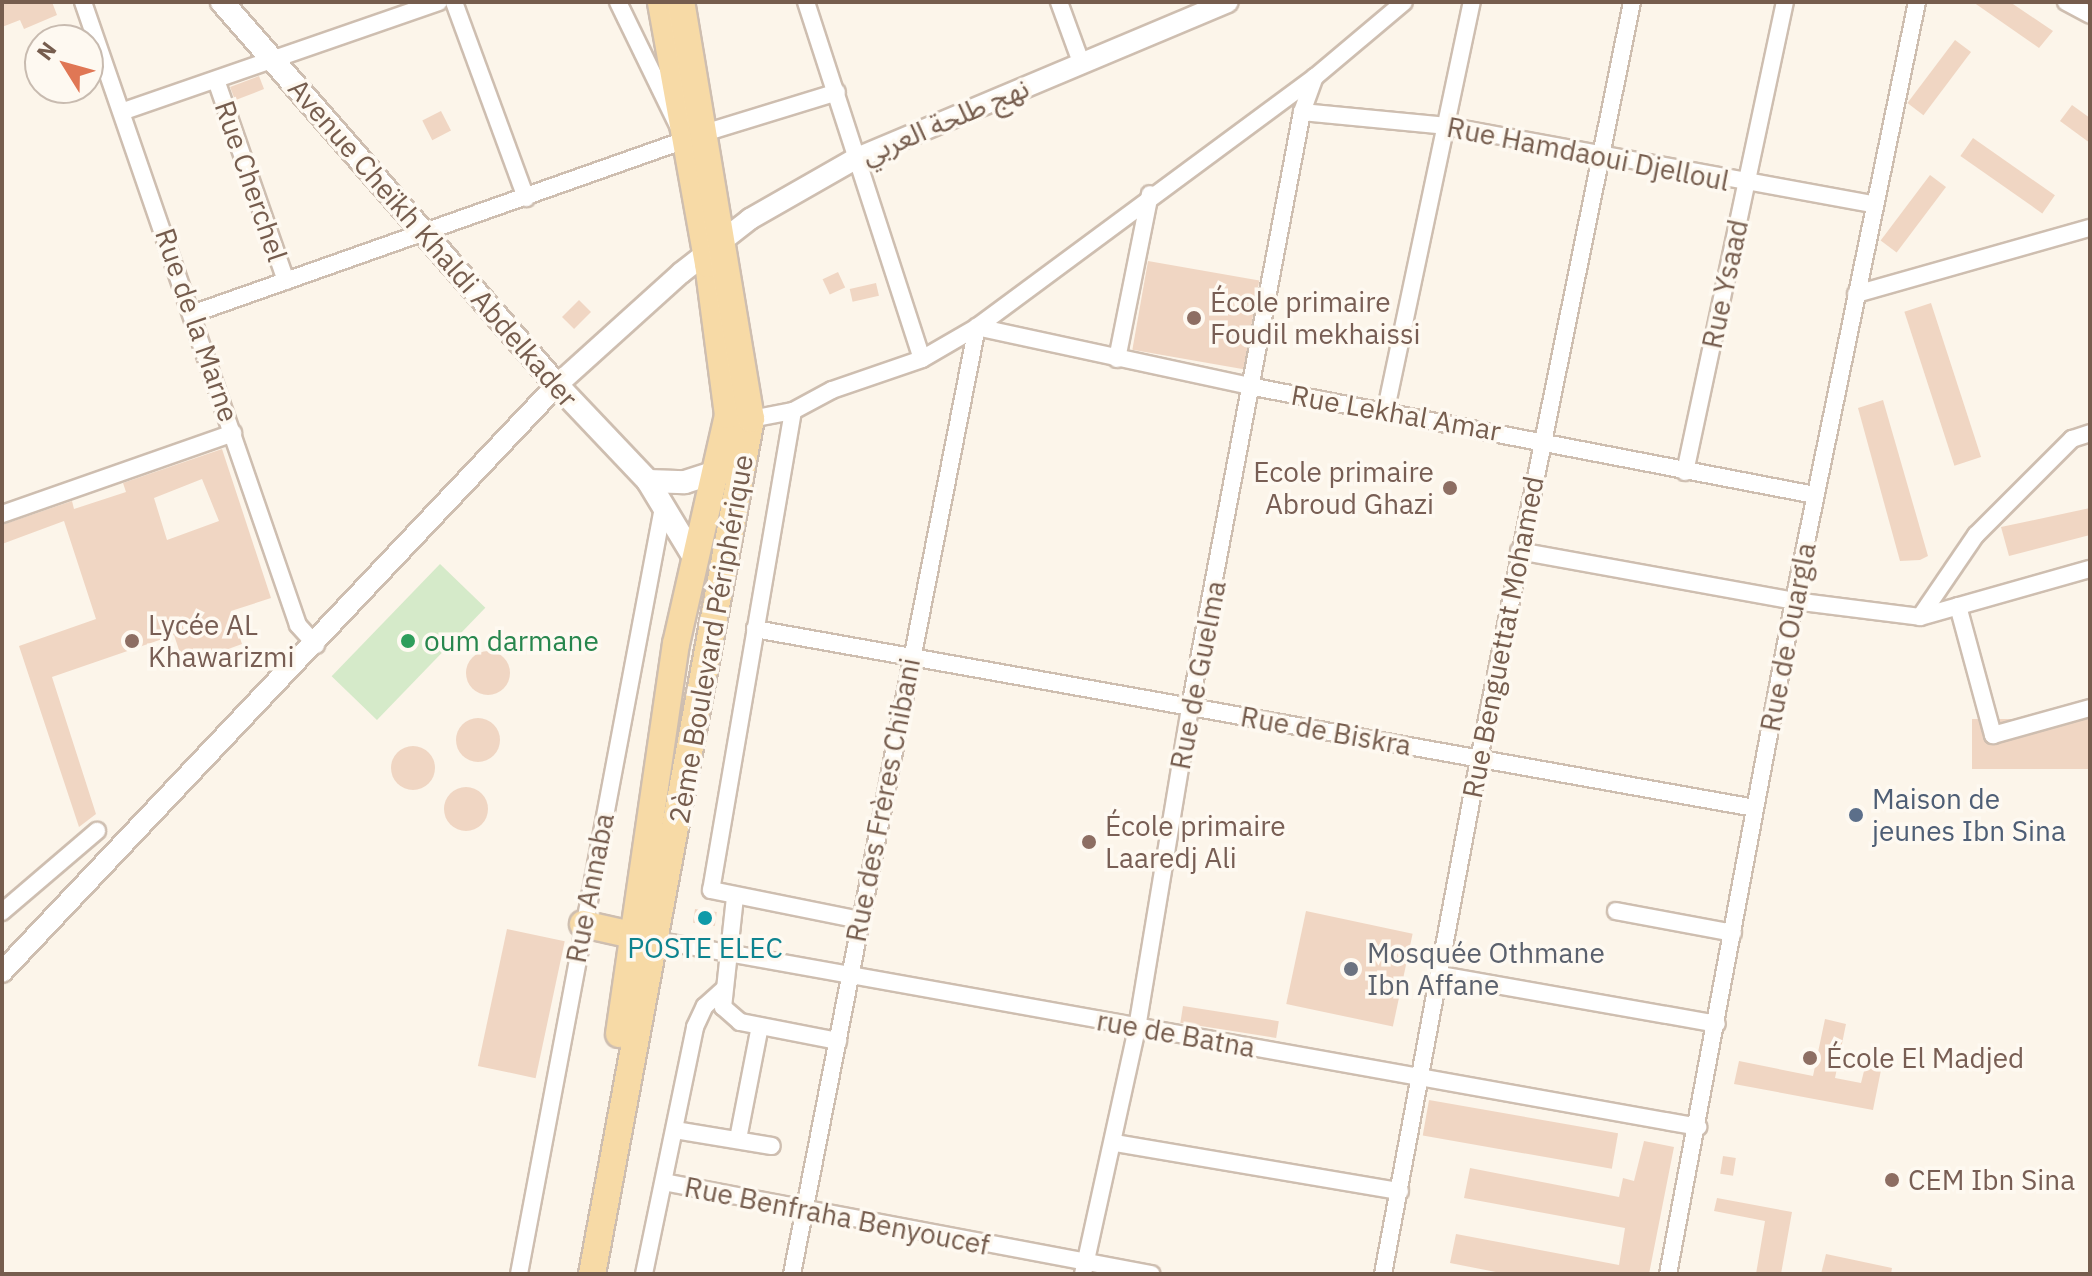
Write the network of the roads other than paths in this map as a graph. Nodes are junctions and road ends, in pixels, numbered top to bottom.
1 (83, 2) edge
2 (222, 2) edge
3 (439, 2) edge
4 (454, 2) edge
5 (618, 2) edge
6 (661, 2) edge
7 (681, 2) edge
8 (806, 2) edge
9 (1059, 2) edge
10 (1195, 2) edge
11 (1228, 2) edge
12 (1404, 2) edge
13 (1472, 2) edge
14 (1632, 2) edge
15 (1785, 2) edge
16 (1917, 2) edge
17 (2066, 2) edge
18 (2090, 15) edge
19 (1078, 54) junction
20 (274, 63) junction
21 (1315, 77) junction
22 (216, 80) junction
23 (837, 92) junction
24 (124, 111) junction
25 (1302, 112) junction
26 (1447, 126) junction
27 (695, 137) junction
28 (856, 152) junction
29 (1603, 159) junction
30 (1747, 184) junction
31 (1150, 194) junction
32 (526, 198) junction
33 (1873, 204) junction
34 (2090, 228) edge
35 (427, 235) junction
36 (713, 241) junction
37 (286, 281) junction
38 (1856, 294) junction
39 (192, 314) junction
40 (977, 327) junction
41 (922, 359) junction
42 (1117, 359) junction
43 (557, 385) junction
44 (1254, 387) junction
45 (1386, 409) junction
46 (793, 411) junction
47 (751, 419) junction
48 (233, 433) junction
49 (2090, 433) edge
50 (1541, 440) junction
51 (718, 471) junction
52 (1685, 472) junction
53 (648, 481) junction
54 (1815, 495) junction
55 (664, 502) junction
56 (2, 514) edge
57 (1519, 551) junction
58 (695, 559) junction
59 (2090, 569) edge
60 (1794, 601) junction
61 (1958, 606) junction
62 (1920, 617) junction
63 (755, 629) junction
64 (316, 645) junction
65 (910, 658) junction
66 (1190, 707) junction
67 (2090, 708) edge
68 (1479, 759) junction
69 (1755, 808) junction
70 (97, 831) dead end
71 (735, 897) junction
72 (1616, 911) dead end
73 (2, 912) edge
74 (860, 920) junction
75 (583, 924) junction
76 (1733, 933) junction
77 (646, 938) junction
78 (727, 956) junction
79 (2, 972) edge
80 (1440, 975) junction
81 (851, 977) junction
82 (723, 990) junction
83 (1717, 1024) junction
84 (760, 1026) junction
85 (1137, 1028) junction
86 (838, 1041) junction
87 (1421, 1078) junction
88 (1698, 1127) junction
89 (675, 1130) junction
90 (738, 1139) junction
91 (1115, 1143) junction
92 (772, 1146) dead end
93 (664, 1182) junction
94 (1400, 1191) junction
95 (806, 1211) junction
96 (1084, 1269) edge
97 (519, 1274) edge
98 (575, 1274) edge
99 (592, 1274) edge
100 (644, 1274) edge
101 (792, 1274) edge
102 (1151, 1274) edge
103 (1383, 1274) edge
104 (1668, 1274) edge

1 - 24 street, Rue de la Marne
2 - 20 main road, Avenue Cheïkh Khaldi Abdelkader
3 - 20 street
4 - 32 street
5 - 27 street
6 - 27 main road, 2ème Boulevard Périphérique
7 - 27 main road, 2ème Boulevard Périphérique
8 - 23 street
9 - 19 street
10 - 19 street
11 - 28 street, نهج طلحة العربي
12 - 21 street
13 - 26 street
14 - 29 street, Rue Benguettat Mohamed
15 - 30 street, Rue Ysaad
16 - 33 street, Rue de Ouargla
17 - 18 street
19 - 28 street
20 - 22 street
20 - 35 main road, Avenue Cheïkh Khaldi Abdelkader
21 - 25 street, Rue de Guelma
21 - 31 street
22 - 24 street
22 - 37 street, Rue Cherchel
23 - 27 street
23 - 28 street
24 - 39 street, Rue de la Marne
25 - 26 street, Rue Hamdaoui Djelloul
25 - 44 street, Rue de Guelma
26 - 29 street, Rue Hamdaoui Djelloul
26 - 45 street
27 - 32 street
27 - 36 main road, 2ème Boulevard Périphérique
28 - 36 street, نهج طلحة العربي
28 - 41 street
29 - 30 street, Rue Hamdaoui Djelloul
29 - 50 street, Rue Benguettat Mohamed
30 - 33 street, Rue Hamdaoui Djelloul
30 - 52 street, Rue Ysaad
31 - 40 street
31 - 42 street
32 - 35 street
33 - 38 street, Rue de Ouargla
34 - 38 street
35 - 37 street
35 - 43 main road, Avenue Cheïkh Khaldi Abdelkader
36 - 43 street, نهج طلحة العربي
36 - 47 main road, 2ème Boulevard Périphérique
36 - 51 main road, 2ème Boulevard Périphérique
37 - 39 street
38 - 54 street, Rue de Ouargla
39 - 48 street, Rue de la Marne
40 - 41 street
40 - 42 street, Rue Lekhal Amar
40 - 65 street, Rue des Frères Chibani
41 - 46 street
42 - 44 street, Rue Lekhal Amar
43 - 53 main road, Avenue Cheïkh Khaldi Abdelkader
43 - 64 street, نهج طلحة العربي
44 - 45 street, Rue Lekhal Amar
44 - 66 street, Rue de Guelma
45 - 50 street, Rue Lekhal Amar
46 - 47 street
46 - 63 street
47 - 77 main road, 2ème Boulevard Périphérique
48 - 56 street
48 - 64 street, Rue de la Marne
49 - 62 street
50 - 52 street, Rue Lekhal Amar
50 - 57 street, Rue Benguettat Mohamed
51 - 53 main road
51 - 58 main road, 2ème Boulevard Périphérique
52 - 54 street, Rue Lekhal Amar
53 - 55 main road, Avenue Cheïkh Khaldi Abdelkader
54 - 60 street, Rue de Ouargla
55 - 58 main road, Avenue Cheïkh Khaldi Abdelkader
55 - 75 street, Rue Annaba
57 - 60 street
57 - 68 street, Rue Benguettat Mohamed
58 - 77 main road, 2ème Boulevard Périphérique
59 - 61 street
60 - 62 street
60 - 69 street, Rue de Ouargla
61 - 62 street
61 - 67 street
63 - 65 street, Rue de Biskra
63 - 71 street
64 - 79 street, نهج طلحة العربي
65 - 66 street, Rue de Biskra
65 - 74 street, Rue des Frères Chibani
66 - 68 street, Rue de Biskra
66 - 85 street, Rue de Guelma
68 - 69 street, Rue de Biskra
68 - 80 street, Rue Benguettat Mohamed
69 - 76 street, Rue de Ouargla
70 - 73 street
71 - 74 street
71 - 78 street
72 - 76 street
74 - 81 street, Rue des Frères Chibani
75 - 77 main road
75 - 97 street, Rue Annaba
76 - 83 street, Rue de Ouargla
77 - 78 street, rue de Batna
77 - 98 main road, 2ème Boulevard Périphérique
77 - 99 main road, 2ème Boulevard Périphérique
78 - 81 street, rue de Batna
78 - 82 street
80 - 83 street
80 - 87 street, Rue Benguettat Mohamed
81 - 85 street, rue de Batna
81 - 86 street, Rue des Frères Chibani
82 - 84 street
82 - 89 street
83 - 88 street, Rue de Ouargla
84 - 86 street
84 - 90 street
85 - 87 street, rue de Batna
85 - 91 street, Rue de Guelma
86 - 95 street, Rue des Frères Chibani
87 - 88 street, rue de Batna
87 - 94 street, Rue Benguettat Mohamed
88 - 104 street, Rue de Ouargla
89 - 90 street
89 - 93 street
90 - 92 street
91 - 94 street
91 - 96 street, Rue de Guelma
93 - 95 street, Rue Benfraha Benyoucef
93 - 100 street
94 - 103 street, Rue Benguettat Mohamed
95 - 96 street, Rue Benfraha Benyoucef
95 - 101 street, Rue des Frères Chibani
96 - 102 street, Rue Benfraha Benyoucef

